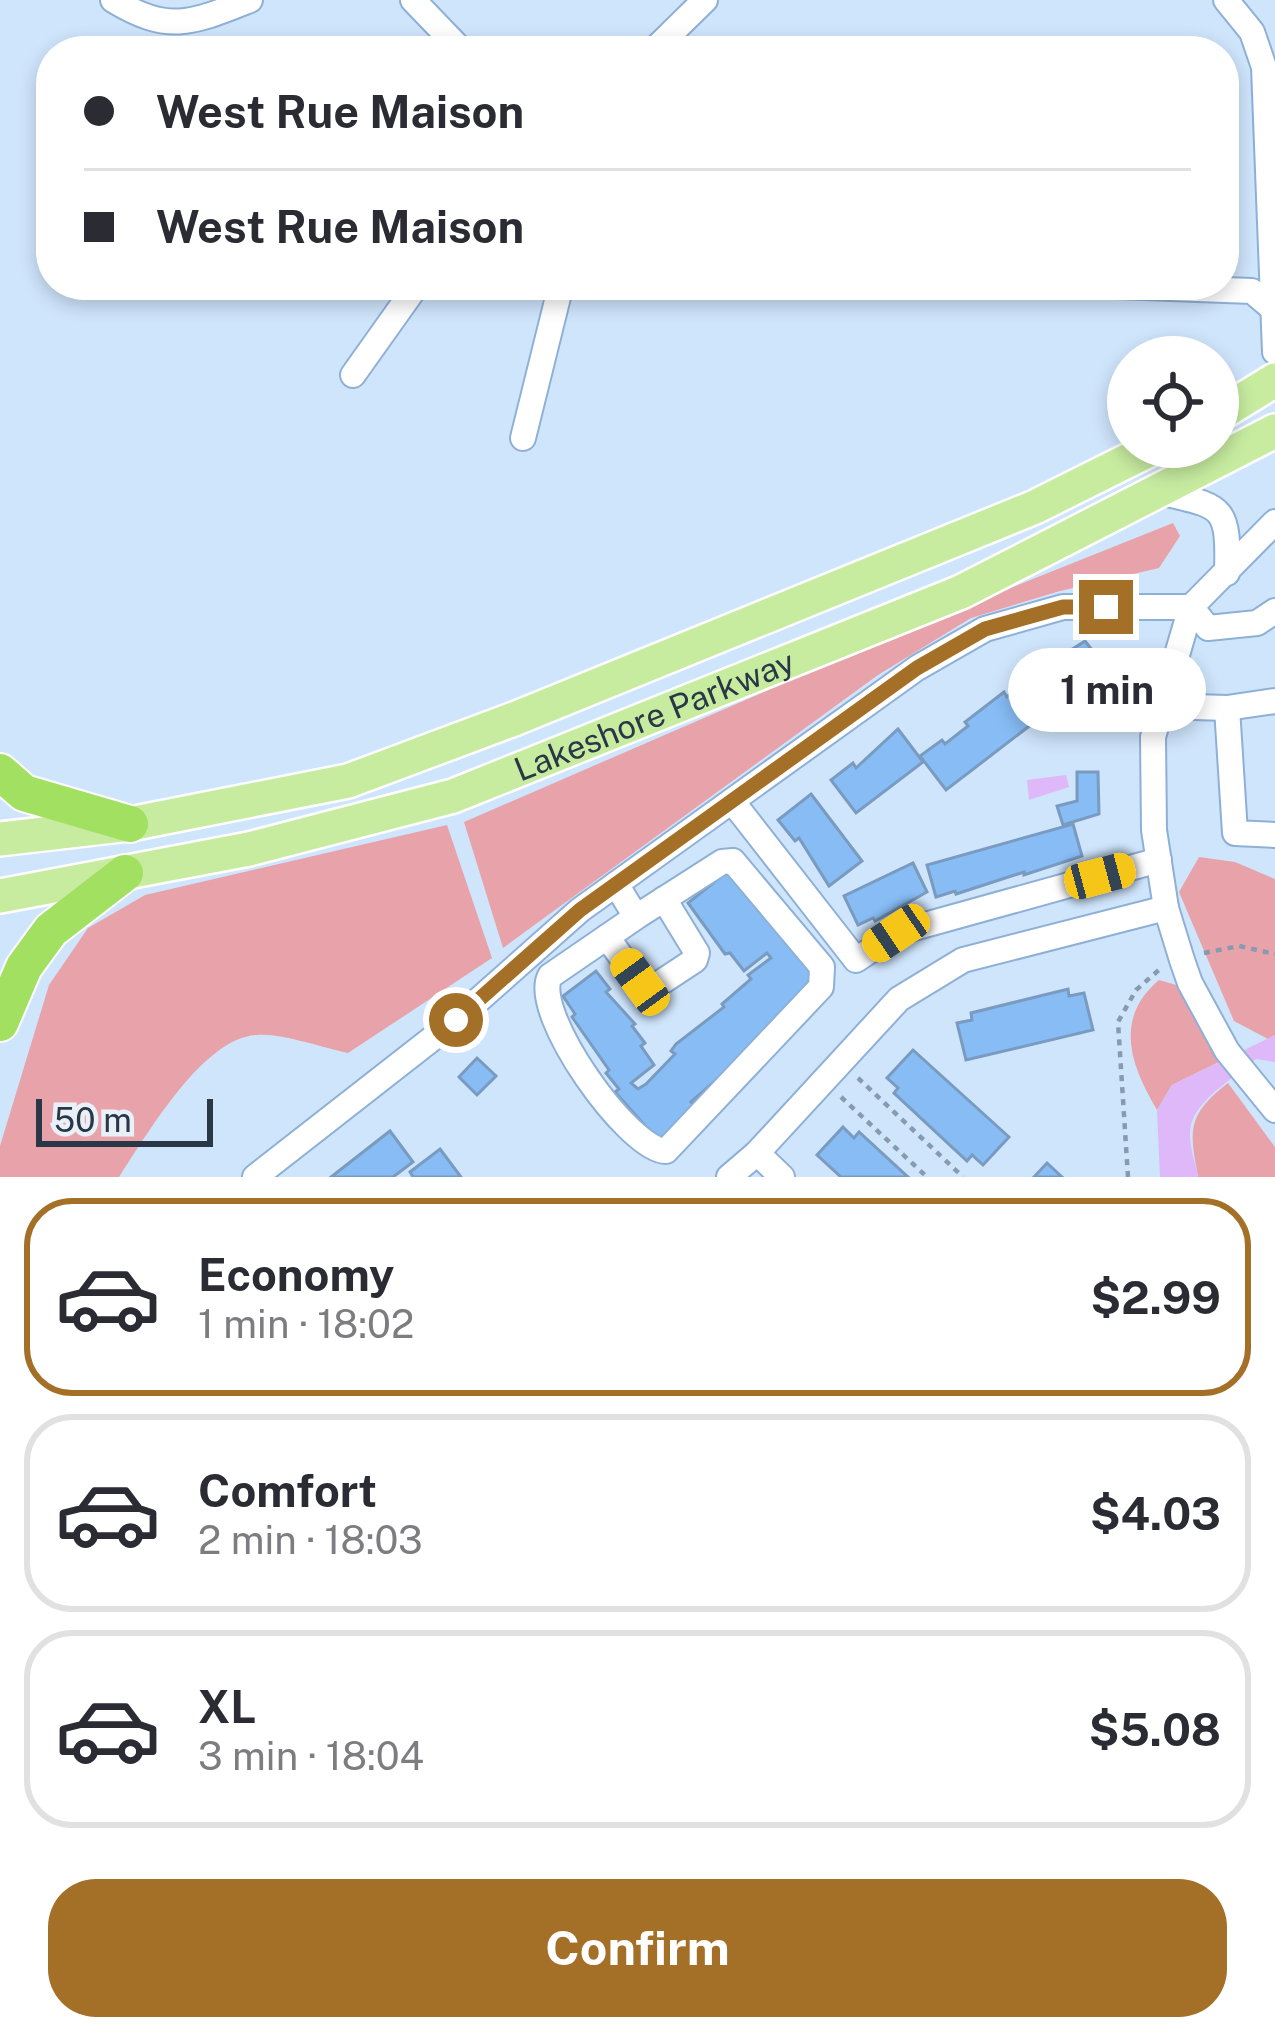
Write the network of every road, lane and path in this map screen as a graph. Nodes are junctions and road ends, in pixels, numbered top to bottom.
1 (113, 0) edge
2 (250, 0) edge
3 (412, 0) edge
4 (705, 0) edge
5 (1226, 0) edge
6 (447, 36) edge
7 (668, 36) edge
8 (1239, 291) edge
9 (406, 300) edge
10 (557, 300) edge
11 (1271, 307) junction
12 (1275, 352) edge
13 (353, 375) dead end
14 (1275, 380) edge
15 (1239, 403) edge
16 (1275, 431) edge
17 (523, 438) dead end
18 (1113, 468) edge
19 (1159, 492) junction
20 (1275, 522) edge
21 (1227, 573) junction
22 (1191, 607) junction
23 (1275, 611) edge
24 (1275, 701) edge
25 (1161, 706) junction
26 (1226, 708) junction
27 (0, 772) edge
28 (732, 801) junction
29 (130, 824) junction
30 (1275, 835) edge
31 (0, 839) edge
32 (1159, 860) junction
33 (125, 873) junction
34 (616, 884) junction
35 (0, 896) edge
36 (664, 899) junction
37 (1166, 908) junction
38 (636, 916) junction
39 (607, 937) junction
40 (1275, 954) edge
41 (1192, 957) dead end
42 (1170, 964) dead end
43 (0, 1023) edge
44 (832, 1071) junction
45 (1275, 1110) edge
46 (757, 1153) junction
47 (255, 1177) edge
48 (729, 1177) edge
49 (782, 1177) edge
50 (927, 1177) edge
51 (963, 1177) edge
52 (1128, 1177) edge

1 - 2 street
3 - 6 street
4 - 7 street
5 - 11 street
8 - 11 street
9 - 13 street
10 - 17 street
11 - 12 street
14 - 15 main road
16 - 19 main road, Lakeshore Parkway
18 - 29 main road, Lakeshore Parkway
19 - 21 street
19 - 33 main road, Lakeshore Parkway
20 - 21 street
21 - 22 street
22 - 23 street
22 - 25 street
22 - 28 street
24 - 26 street
25 - 26 street
25 - 32 street
26 - 30 street
27 - 29 highway
28 - 32 street
28 - 34 street
29 - 31 main road, Lakeshore Parkway
32 - 37 street
33 - 35 main road, Lakeshore Parkway
33 - 43 highway
34 - 38 street
34 - 47 street
36 - 38 street
36 - 39 street
36 - 39 street
37 - 44 street
37 - 45 street
38 - 39 street
40 - 41 path
42 - 52 path
44 - 46 street
44 - 50 path
44 - 51 path
46 - 48 street
46 - 49 street

